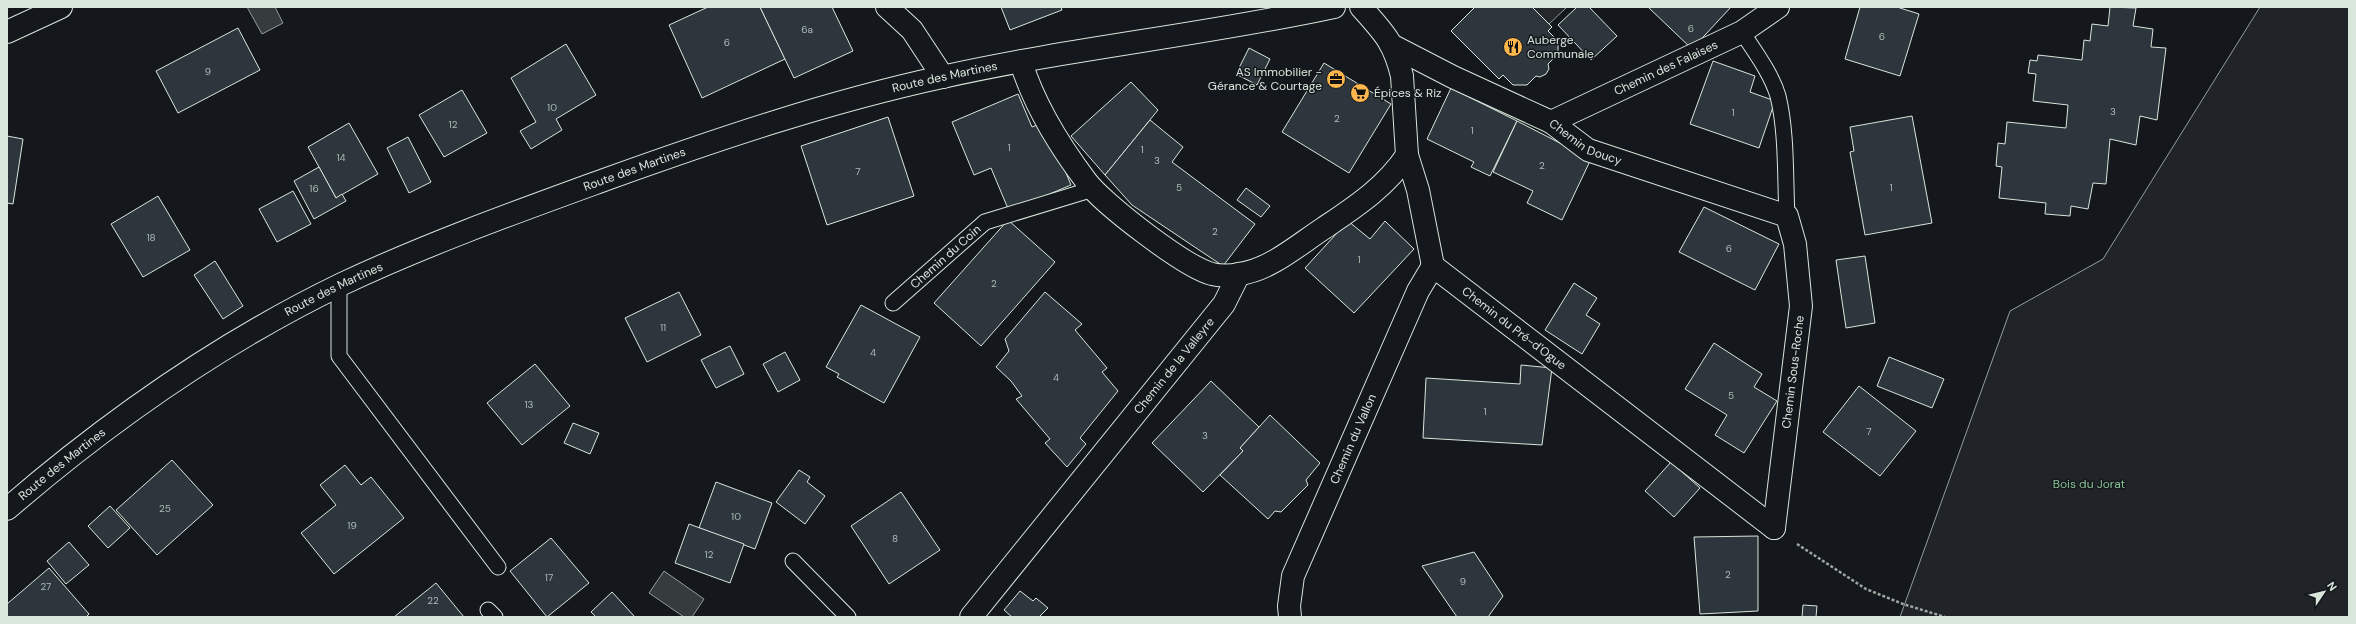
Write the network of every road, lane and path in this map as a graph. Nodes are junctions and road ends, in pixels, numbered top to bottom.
1 (61, 7) edge
2 (887, 7) edge
3 (1334, 7) edge
4 (1361, 7) edge
5 (1778, 7) edge
6 (7, 32) edge
7 (1742, 32) junction
8 (1393, 46) junction
9 (1021, 62) junction
10 (943, 77) junction
11 (1551, 122) junction
12 (1407, 154) junction
13 (1093, 189) junction
14 (1787, 216) junction
15 (1433, 266) junction
16 (1239, 274) junction
17 (339, 286) junction
18 (892, 303) dead end
19 (7, 509) edge
20 (1774, 528) junction
21 (793, 561) dead end
22 (498, 567) dead end
23 (848, 617) edge
24 (971, 617) edge
25 (1290, 617) edge
26 (1945, 617) edge

1 - 6 street
2 - 10 street
3 - 9 street, Route des Martines
4 - 8 street
5 - 7 street, Chemin des Falaises
7 - 11 street, Chemin des Falaises
7 - 14 lane
8 - 11 street, Chemin Doucy
8 - 12 street
9 - 10 street, Route des Martines
9 - 13 street
10 - 17 street, Route des Martines
11 - 14 street, Chemin Doucy
12 - 15 street
12 - 16 street
13 - 16 street
13 - 18 lane, Chemin du Coin
14 - 20 street, Chemin Sous-Roche
15 - 20 street, Chemin du Pré-d'Ogue
15 - 25 street, Chemin du Vallon
16 - 24 street, Chemin de la Valleyre
17 - 19 street, Route des Martines
17 - 22 lane
20 - 26 path
21 - 23 lane

